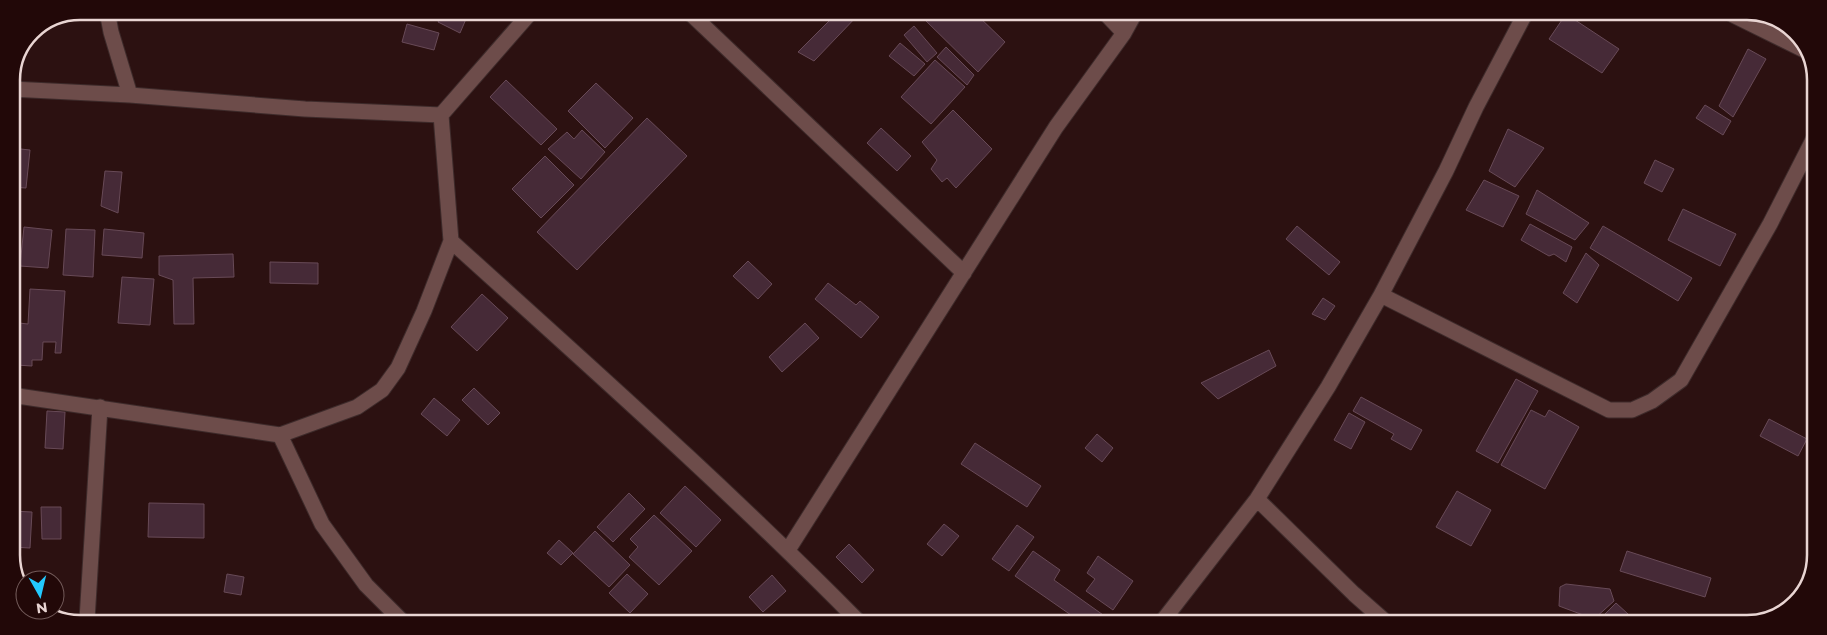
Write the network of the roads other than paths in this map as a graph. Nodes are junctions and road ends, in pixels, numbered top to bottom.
1 (109, 20) edge
2 (524, 20) edge
3 (698, 20) edge
4 (1112, 20) edge
5 (1132, 20) edge
6 (1522, 20) edge
7 (1743, 20) edge
8 (1124, 33) junction
9 (1796, 45) edge
10 (20, 89) edge
11 (130, 95) junction
12 (441, 115) junction
13 (1807, 152) edge
14 (450, 241) junction
15 (964, 273) junction
16 (1381, 295) junction
17 (20, 396) edge
18 (100, 407) junction
19 (280, 435) junction
20 (1257, 499) junction
21 (788, 550) junction
22 (87, 615) edge
23 (396, 615) edge
24 (852, 615) edge
25 (1166, 615) edge
26 (1378, 615) edge

1 - 11 street
2 - 12 street
3 - 15 street
4 - 8 street
5 - 8 street
6 - 16 street
7 - 9 street
8 - 15 street
10 - 11 street
11 - 12 street
12 - 14 street
13 - 16 street
14 - 19 street
14 - 21 street
15 - 21 street
16 - 20 street
17 - 18 street
18 - 19 street
18 - 22 street
19 - 23 street
20 - 25 street
20 - 26 street
21 - 24 street

